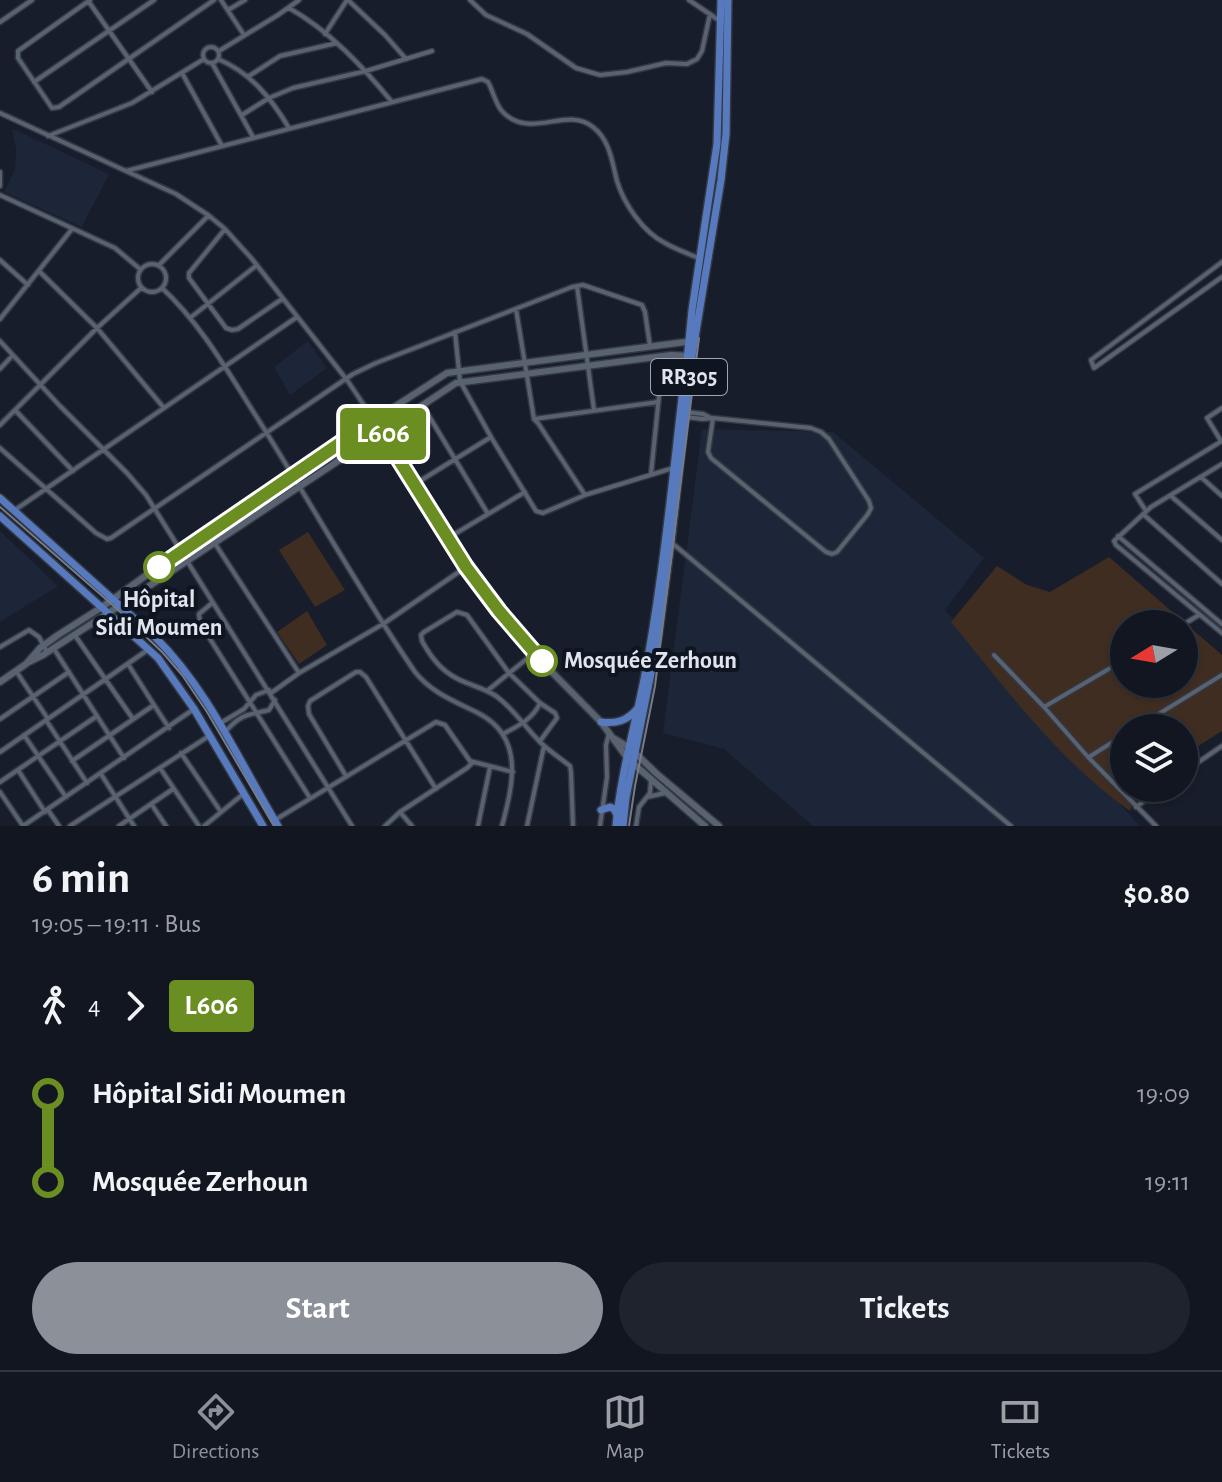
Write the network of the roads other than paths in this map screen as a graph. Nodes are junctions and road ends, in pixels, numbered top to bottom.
1 (32, 0) edge
2 (89, 0) edge
3 (154, 0) edge
4 (214, 0) edge
5 (221, 0) edge
6 (245, 0) edge
7 (299, 0) edge
8 (348, 0) edge
9 (470, 0) edge
10 (689, 0) edge
11 (721, 0) edge
12 (728, 0) edge
13 (289, 8) junction
14 (228, 10) junction
15 (710, 14) junction
16 (720, 21) junction
17 (0, 22) edge
18 (110, 31) junction
19 (325, 34) junction
20 (244, 35) junction
21 (337, 43) junction
22 (219, 51) junction
23 (432, 51) dead end
24 (129, 58) junction
25 (204, 59) junction
26 (218, 59) junction
27 (406, 59) junction
28 (212, 63) junction
29 (366, 71) junction
30 (182, 73) junction
31 (249, 76) junction
32 (34, 82) junction
33 (152, 92) junction
34 (269, 98) junction
35 (392, 102) junction
36 (0, 113) edge
37 (242, 115) junction
38 (289, 128) junction
39 (48, 136) junction
40 (253, 137) junction
41 (222, 146) junction
42 (126, 171) junction
43 (0, 172) edge
44 (0, 186) edge
45 (0, 195) edge
46 (208, 215) junction
47 (72, 229) junction
48 (225, 229) junction
49 (700, 259) junction
50 (0, 260) edge
51 (1222, 262) edge
52 (159, 265) junction
53 (257, 265) junction
54 (140, 269) junction
55 (39, 271) junction
56 (1222, 277) edge
57 (28, 285) junction
58 (577, 286) junction
59 (141, 288) junction
60 (162, 288) junction
61 (283, 299) junction
62 (208, 303) junction
63 (516, 309) junction
64 (297, 317) junction
65 (190, 318) junction
66 (0, 319) edge
67 (97, 328) junction
68 (455, 332) junction
69 (0, 341) edge
70 (691, 342) junction
71 (650, 346) junction
72 (587, 354) junction
73 (13, 355) junction
74 (663, 356) junction
75 (690, 356) junction
76 (524, 362) junction
77 (588, 366) junction
78 (224, 367) junction
79 (0, 369) edge
80 (459, 370) junction
81 (527, 373) junction
82 (347, 380) junction
83 (460, 381) junction
84 (40, 385) junction
85 (658, 402) junction
86 (422, 404) junction
87 (164, 408) junction
88 (1222, 408) edge
89 (15, 410) junction
90 (594, 410) junction
91 (682, 414) junction
92 (712, 418) junction
93 (534, 419) junction
94 (374, 420) junction
95 (0, 425) edge
96 (381, 431) junction
97 (267, 433) junction
98 (491, 437) junction
99 (1222, 441) edge
100 (0, 448) edge
101 (103, 450) junction
102 (455, 459) junction
103 (1222, 464) edge
104 (673, 468) junction
105 (73, 471) junction
106 (651, 474) junction
107 (293, 475) junction
108 (1201, 477) junction
109 (415, 484) junction
110 (299, 485) junction
111 (46, 489) junction
112 (525, 492) junction
113 (585, 495) junction
114 (1171, 496) junction
115 (1222, 496) edge
116 (0, 498) edge
117 (14, 510) junction
118 (154, 511) junction
119 (1144, 512) junction
120 (488, 514) junction
121 (0, 516) edge
122 (1118, 536) junction
123 (447, 538) junction
124 (668, 539) junction
125 (1222, 540) edge
126 (214, 542) junction
127 (180, 551) junction
128 (187, 561) junction
129 (466, 567) junction
130 (1222, 584) edge
131 (113, 599) junction
132 (212, 602) junction
133 (120, 605) junction
134 (104, 610) junction
135 (1200, 614) joint
136 (383, 624) junction
137 (1222, 624) edge
138 (1222, 633) edge
139 (74, 634) junction
140 (0, 647) edge
141 (48, 649) junction
142 (149, 649) junction
143 (534, 653) junction
144 (994, 655) dead end
145 (128, 664) junction
146 (1110, 668) edge
147 (16, 671) junction
148 (69, 672) junction
149 (299, 673) junction
150 (509, 673) junction
151 (1222, 675) edge
152 (105, 679) junction
153 (0, 682) edge
154 (487, 691) junction
155 (270, 692) junction
156 (83, 694) junction
157 (33, 697) junction
158 (275, 700) junction
159 (540, 703) junction
160 (250, 704) junction
161 (154, 705) junction
162 (639, 707) junction
163 (1044, 707) junction
164 (194, 709) junction
165 (255, 712) junction
166 (1159, 714) edge
167 (97, 716) junction
168 (0, 719) edge
169 (47, 719) junction
170 (133, 719) junction
171 (601, 722) junction
172 (219, 724) junction
173 (523, 724) junction
174 (169, 728) junction
175 (224, 733) junction
176 (609, 733) junction
177 (503, 734) junction
178 (24, 735) junction
179 (210, 735) junction
180 (110, 736) junction
181 (406, 739) junction
182 (615, 739) junction
183 (59, 741) junction
184 (542, 744) junction
185 (1110, 744) edge
186 (1222, 746) edge
187 (633, 750) junction
188 (0, 752) edge
189 (181, 753) junction
190 (38, 755) junction
191 (1088, 757) junction
192 (124, 758) junction
193 (72, 761) junction
194 (630, 762) junction
195 (1198, 762) edge
196 (472, 763) junction
197 (160, 767) junction
198 (490, 767) junction
199 (17, 770) junction
200 (513, 772) junction
201 (101, 774) junction
202 (346, 776) junction
203 (650, 780) junction
204 (0, 782) edge
205 (87, 783) junction
206 (328, 788) junction
207 (173, 789) junction
208 (436, 789) junction
209 (0, 792) edge
210 (244, 793) junction
211 (665, 793) junction
212 (115, 796) junction
213 (66, 797) junction
214 (645, 797) junction
215 (310, 798) junction
216 (1143, 802) edge
217 (151, 804) junction
218 (1136, 807) junction
219 (601, 810) junction
220 (46, 811) junction
221 (221, 812) junction
222 (400, 812) junction
223 (617, 815) junction
224 (130, 819) junction
225 (276, 823) edge
226 (78, 824) edge
227 (59, 826) edge
228 (70, 826) edge
229 (119, 826) edge
230 (134, 826) edge
231 (166, 826) edge
232 (201, 826) edge
233 (263, 826) edge
234 (352, 826) edge
235 (385, 826) edge
236 (412, 826) edge
237 (478, 826) edge
238 (502, 826) edge
239 (527, 826) edge
240 (573, 826) edge
241 (600, 826) edge
242 (616, 826) edge
243 (623, 826) edge
244 (636, 826) edge
245 (705, 826) edge
246 (719, 826) edge
247 (1011, 826) edge
248 (1156, 826) edge

1 - 17 street
2 - 18 street
2 - 32 street
3 - 18 street
4 - 24 street
5 - 14 street
6 - 14 street
7 - 13 street
8 - 19 street
8 - 27 street
9 - 15 street
10 - 15 street
11 - 16 main road, RR305
12 - 70 main road, RR305
13 - 19 street
13 - 20 street
14 - 20 street
15 - 16 street
16 - 49 main road, RR305
18 - 24 street
18 - 32 street
19 - 21 street
20 - 22 street
21 - 29 street
21 - 31 street
22 - 25 street
22 - 26 street
23 - 27 street
24 - 32 street
24 - 33 street
25 - 28 street
25 - 30 street
26 - 28 street
26 - 31 street
27 - 29 street
28 - 37 street
29 - 34 street
29 - 35 street
30 - 33 street
30 - 41 street
31 - 34 street
33 - 39 street
34 - 37 street
34 - 38 street
35 - 38 street
35 - 49 street
36 - 39 street
37 - 40 street
38 - 40 street
39 - 42 street
40 - 41 street
41 - 42 street
42 - 46 street
43 - 44 street
45 - 47 street
46 - 48 street
46 - 52 street
47 - 54 street
47 - 55 street
48 - 53 street
48 - 62 street
49 - 70 main road, RR305
50 - 57 street
51 - 56 street
52 - 54 street
52 - 60 street
53 - 61 street
53 - 62 street
54 - 59 street
55 - 57 street
55 - 67 street
57 - 66 street
58 - 63 street
58 - 71 street
58 - 72 street
59 - 60 street
59 - 67 street
60 - 65 street
61 - 62 street
61 - 64 street
62 - 65 street
63 - 68 street
63 - 76 street
64 - 78 street
64 - 82 street
65 - 78 street
67 - 84 street
67 - 87 street
68 - 80 street
68 - 82 street
69 - 73 street
70 - 71 street
70 - 75 main road, RR305
71 - 72 street
72 - 76 street
72 - 77 street
73 - 79 street
73 - 84 street
74 - 75 street
74 - 77 street
74 - 85 street
75 - 91 main road, RR305
76 - 80 street
76 - 81 street
77 - 81 street
77 - 90 street
78 - 87 street
78 - 97 street
80 - 83 street
80 - 94 street
81 - 83 street
81 - 93 street
82 - 94 street
82 - 97 street
83 - 86 street
83 - 98 street
84 - 89 street
84 - 101 street
85 - 90 street
85 - 106 street
86 - 96 street
86 - 102 street
87 - 101 street
88 - 99 street
89 - 95 street
89 - 105 street
90 - 93 street
91 - 92 street
91 - 104 main road, RR305
91 - 124 main road, RR305
92 - 92 street
93 - 113 street
94 - 96 street
94 - 107 street
96 - 109 street
96 - 110 street
97 - 107 street
97 - 118 street
98 - 102 street
98 - 112 street
99 - 119 street
100 - 111 street
101 - 105 street
101 - 118 street
102 - 109 street
102 - 120 street
103 - 108 street
104 - 106 street
104 - 124 main road, RR305
105 - 111 street
106 - 113 street
107 - 110 street
107 - 127 street
108 - 114 street
108 - 115 street
109 - 123 street
110 - 126 street
110 - 136 street
111 - 117 street
111 - 118 street
112 - 113 street
112 - 120 street
114 - 119 street
114 - 125 street
116 - 117 main road
117 - 131 main road
118 - 127 street
119 - 122 street
119 - 130 street
120 - 123 street
121 - 134 main road
122 - 135 street
122 - 137 street
123 - 129 street
124 - 162 main road, RR305
124 - 187 main road, RR305
124 - 247 street
126 - 128 street
126 - 149 street
127 - 128 street
127 - 131 street
128 - 132 street
128 - 133 street
129 - 136 street
129 - 143 street
131 - 133 main road
131 - 134 street
132 - 155 street
132 - 160 street
133 - 134 street
133 - 172 main road
134 - 139 street
134 - 141 street
134 - 142 main road
135 - 138 street
136 - 149 street
136 - 177 street
139 - 141 street
139 - 152 street
140 - 141 street
141 - 147 street
141 - 148 street
142 - 145 street
142 - 164 main road
143 - 150 street
143 - 171 street
144 - 163 street
145 - 152 street
145 - 161 street
146 - 163 street
147 - 153 street
147 - 157 street
148 - 156 street
148 - 157 street
149 - 155 street
150 - 154 street
150 - 154 street
150 - 159 street
151 - 166 street
152 - 156 street
152 - 170 street
154 - 173 street
155 - 158 street
155 - 160 street
156 - 167 street
156 - 169 street
157 - 168 street
157 - 169 street
158 - 165 street
158 - 206 street
159 - 173 street
159 - 184 street
160 - 165 street
160 - 172 street
161 - 170 street
161 - 174 street
162 - 171 main road
162 - 187 main road, RR305
163 - 191 street
164 - 174 street
164 - 179 main road
165 - 175 street
165 - 215 street
167 - 180 street
167 - 183 street
169 - 178 street
169 - 183 street
170 - 180 street
171 - 176 street
172 - 175 main road
173 - 177 street
173 - 184 street
174 - 192 street
175 - 225 main road
176 - 182 street
176 - 219 street
177 - 200 street
178 - 188 street
178 - 190 street
179 - 189 street
179 - 210 main road
180 - 192 street
180 - 193 street
181 - 196 street
181 - 202 street
181 - 202 street
181 - 208 street
182 - 187 street
182 - 194 street
183 - 190 street
183 - 193 street
184 - 239 street
184 - 240 street
185 - 191 street
186 - 195 street
187 - 194 main road, RR305
187 - 246 street
189 - 197 street
189 - 221 street
190 - 199 street
190 - 213 street
191 - 218 street
192 - 201 street
193 - 205 street
194 - 203 street
194 - 223 main road, RR305
194 - 243 main road, RR305
196 - 198 street
196 - 208 street
197 - 207 street
197 - 212 street
198 - 200 street
198 - 237 street
199 - 204 street
199 - 220 street
200 - 238 street
201 - 205 street
201 - 212 street
202 - 206 street
203 - 211 street
203 - 214 street
205 - 213 street
206 - 215 street
206 - 234 street
207 - 217 street
207 - 232 street
208 - 222 street
209 - 220 street
210 - 221 street
210 - 233 main road
211 - 214 street
211 - 245 street
212 - 224 street
212 - 226 street
213 - 220 street
214 - 244 street
215 - 225 street
216 - 218 street
217 - 224 street
217 - 231 street
218 - 248 street
219 - 223 main road
219 - 241 street
220 - 227 street
221 - 232 street
222 - 235 street
222 - 236 street
223 - 242 main road, RR305
224 - 229 street
224 - 230 street
226 - 228 street

